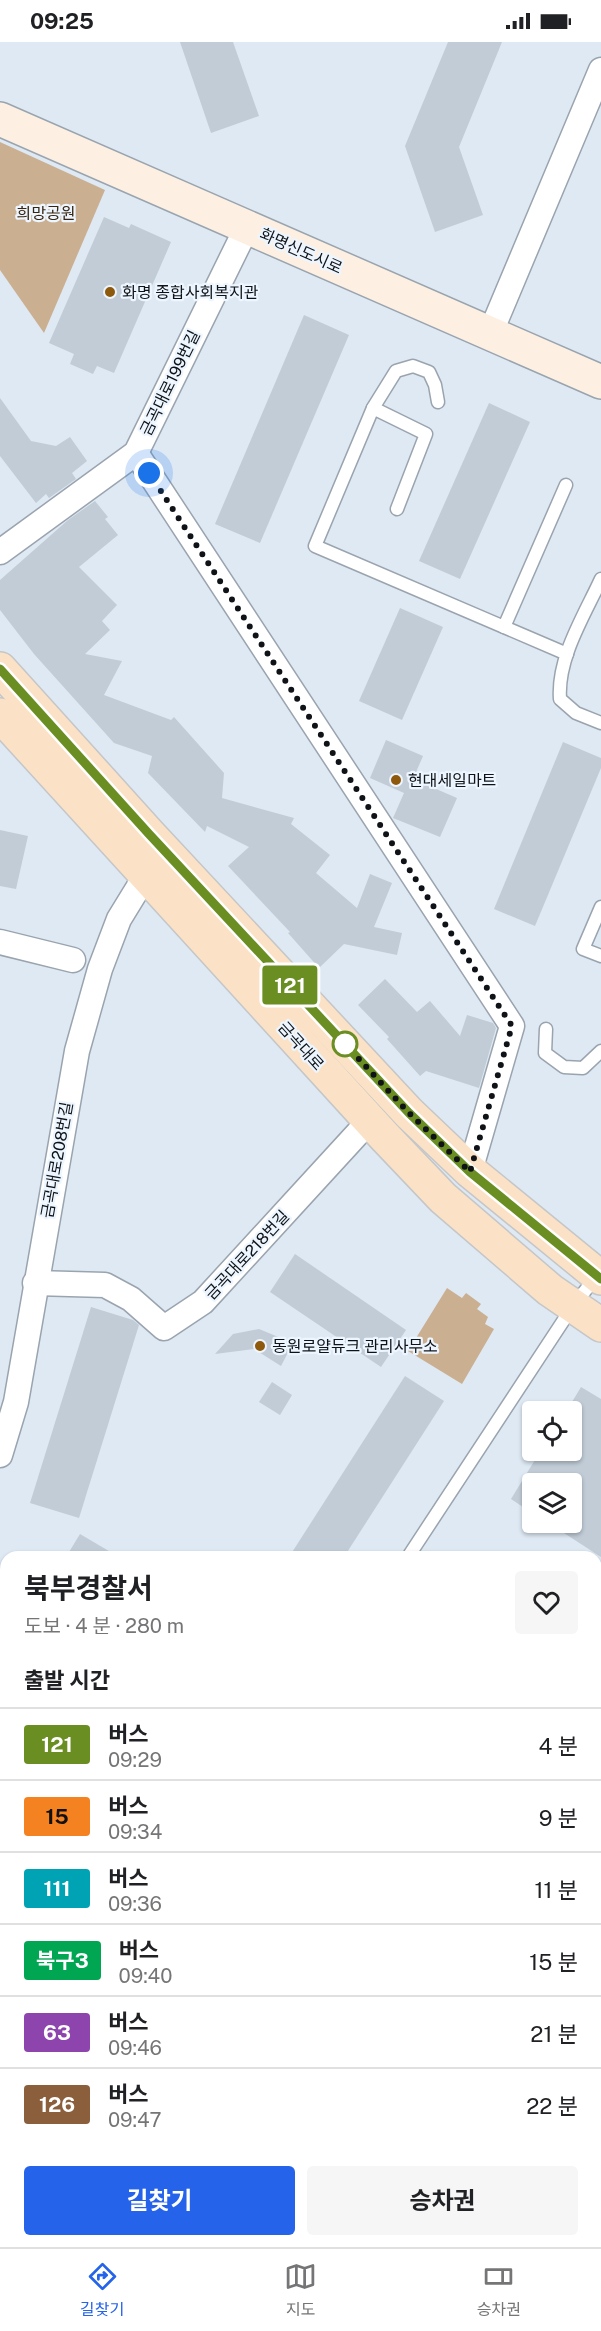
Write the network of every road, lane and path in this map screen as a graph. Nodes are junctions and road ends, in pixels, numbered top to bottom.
1 (601, 70) edge
2 (0, 119) edge
3 (246, 227) junction
4 (490, 334) junction
5 (601, 382) edge
6 (438, 402) dead end
7 (373, 408) junction
8 (136, 453) junction
9 (566, 485) dead end
10 (397, 509) dead end
11 (0, 552) edge
12 (601, 579) edge
13 (504, 627) junction
14 (567, 654) junction
15 (0, 669) edge
16 (0, 715) edge
17 (601, 723) edge
18 (146, 875) junction
19 (601, 907) edge
20 (0, 942) edge
21 (601, 957) edge
22 (73, 960) dead end
23 (546, 1029) dead end
24 (601, 1051) edge
25 (370, 1120) junction
26 (470, 1172) junction
27 (599, 1277) edge
28 (35, 1283) junction
29 (573, 1306) junction
30 (601, 1325) edge
31 (0, 1455) edge
32 (412, 1551) edge

1 - 4 street
2 - 3 main road, 화명신도시로
3 - 4 main road, 화명신도시로
3 - 8 street, 금곡대로199번길
4 - 5 main road, 화명신도시로
6 - 7 lane
7 - 10 lane
7 - 13 lane
8 - 11 street, 금곡대로199번길
8 - 26 street
9 - 13 lane
12 - 14 lane
13 - 14 lane
14 - 17 lane
15 - 26 main road, 금곡대로
16 - 18 main road, 금곡대로
18 - 25 main road, 금곡대로
18 - 28 street, 금곡대로208번길
19 - 21 lane
20 - 22 street
23 - 24 lane
25 - 28 street, 금곡대로218번길
25 - 29 main road, 금곡대로
26 - 27 main road, 금곡대로
27 - 29 lane
28 - 31 street, 금곡대로208번길
29 - 30 main road, 금곡대로
29 - 32 lane

